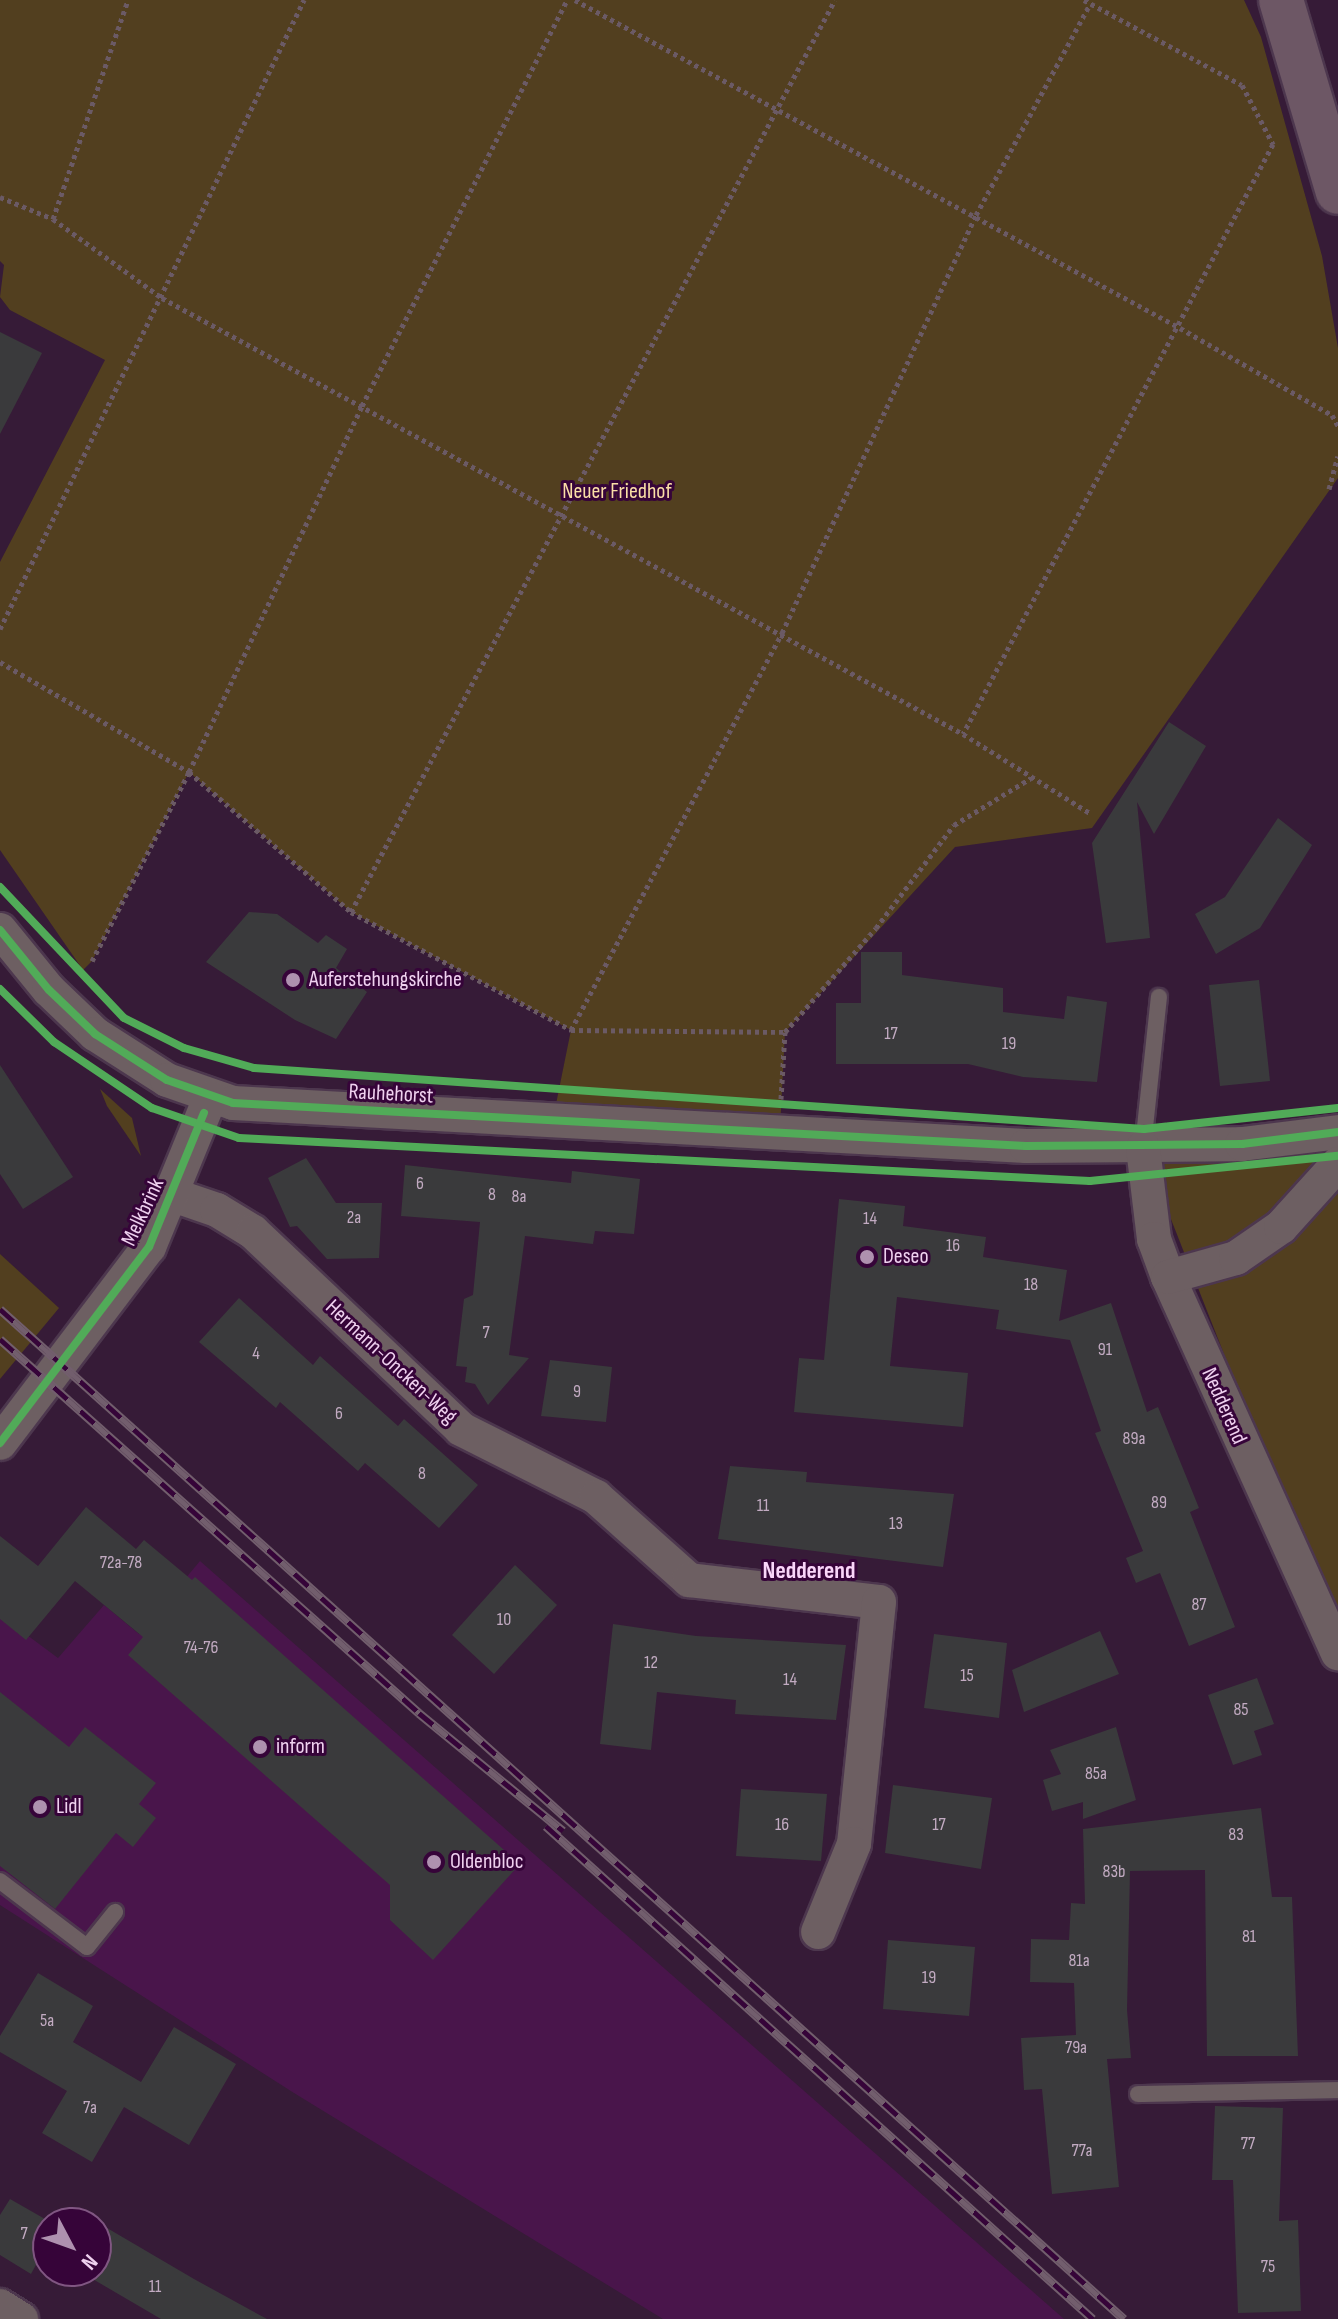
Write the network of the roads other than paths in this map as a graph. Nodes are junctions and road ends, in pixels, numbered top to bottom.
1 (1281, 0) edge
2 (1338, 192) edge
3 (0, 930) edge
4 (1159, 997) dead end
5 (210, 1098) junction
6 (1338, 1132) edge
7 (1143, 1148) junction
8 (1338, 1164) edge
9 (173, 1195) junction
10 (1168, 1277) junction
11 (0, 1443) edge
12 (1338, 1653) edge
13 (0, 1881) edge
14 (115, 1912) dead end
15 (818, 1932) dead end
16 (1338, 2090) edge
17 (1138, 2094) dead end
18 (0, 2306) edge
19 (21, 2319) edge

1 - 2 highway
3 - 5 street, Rauhehorst
4 - 7 lane
5 - 7 street, Rauhehorst
5 - 9 street, Melkbrink
6 - 7 street, Rauhehorst
7 - 10 street, Nedderend
8 - 10 street
9 - 11 street, Melkbrink
9 - 15 street, Hermann-Oncken-Weg
10 - 12 street, Nedderend
13 - 14 lane
16 - 17 lane
18 - 19 street

